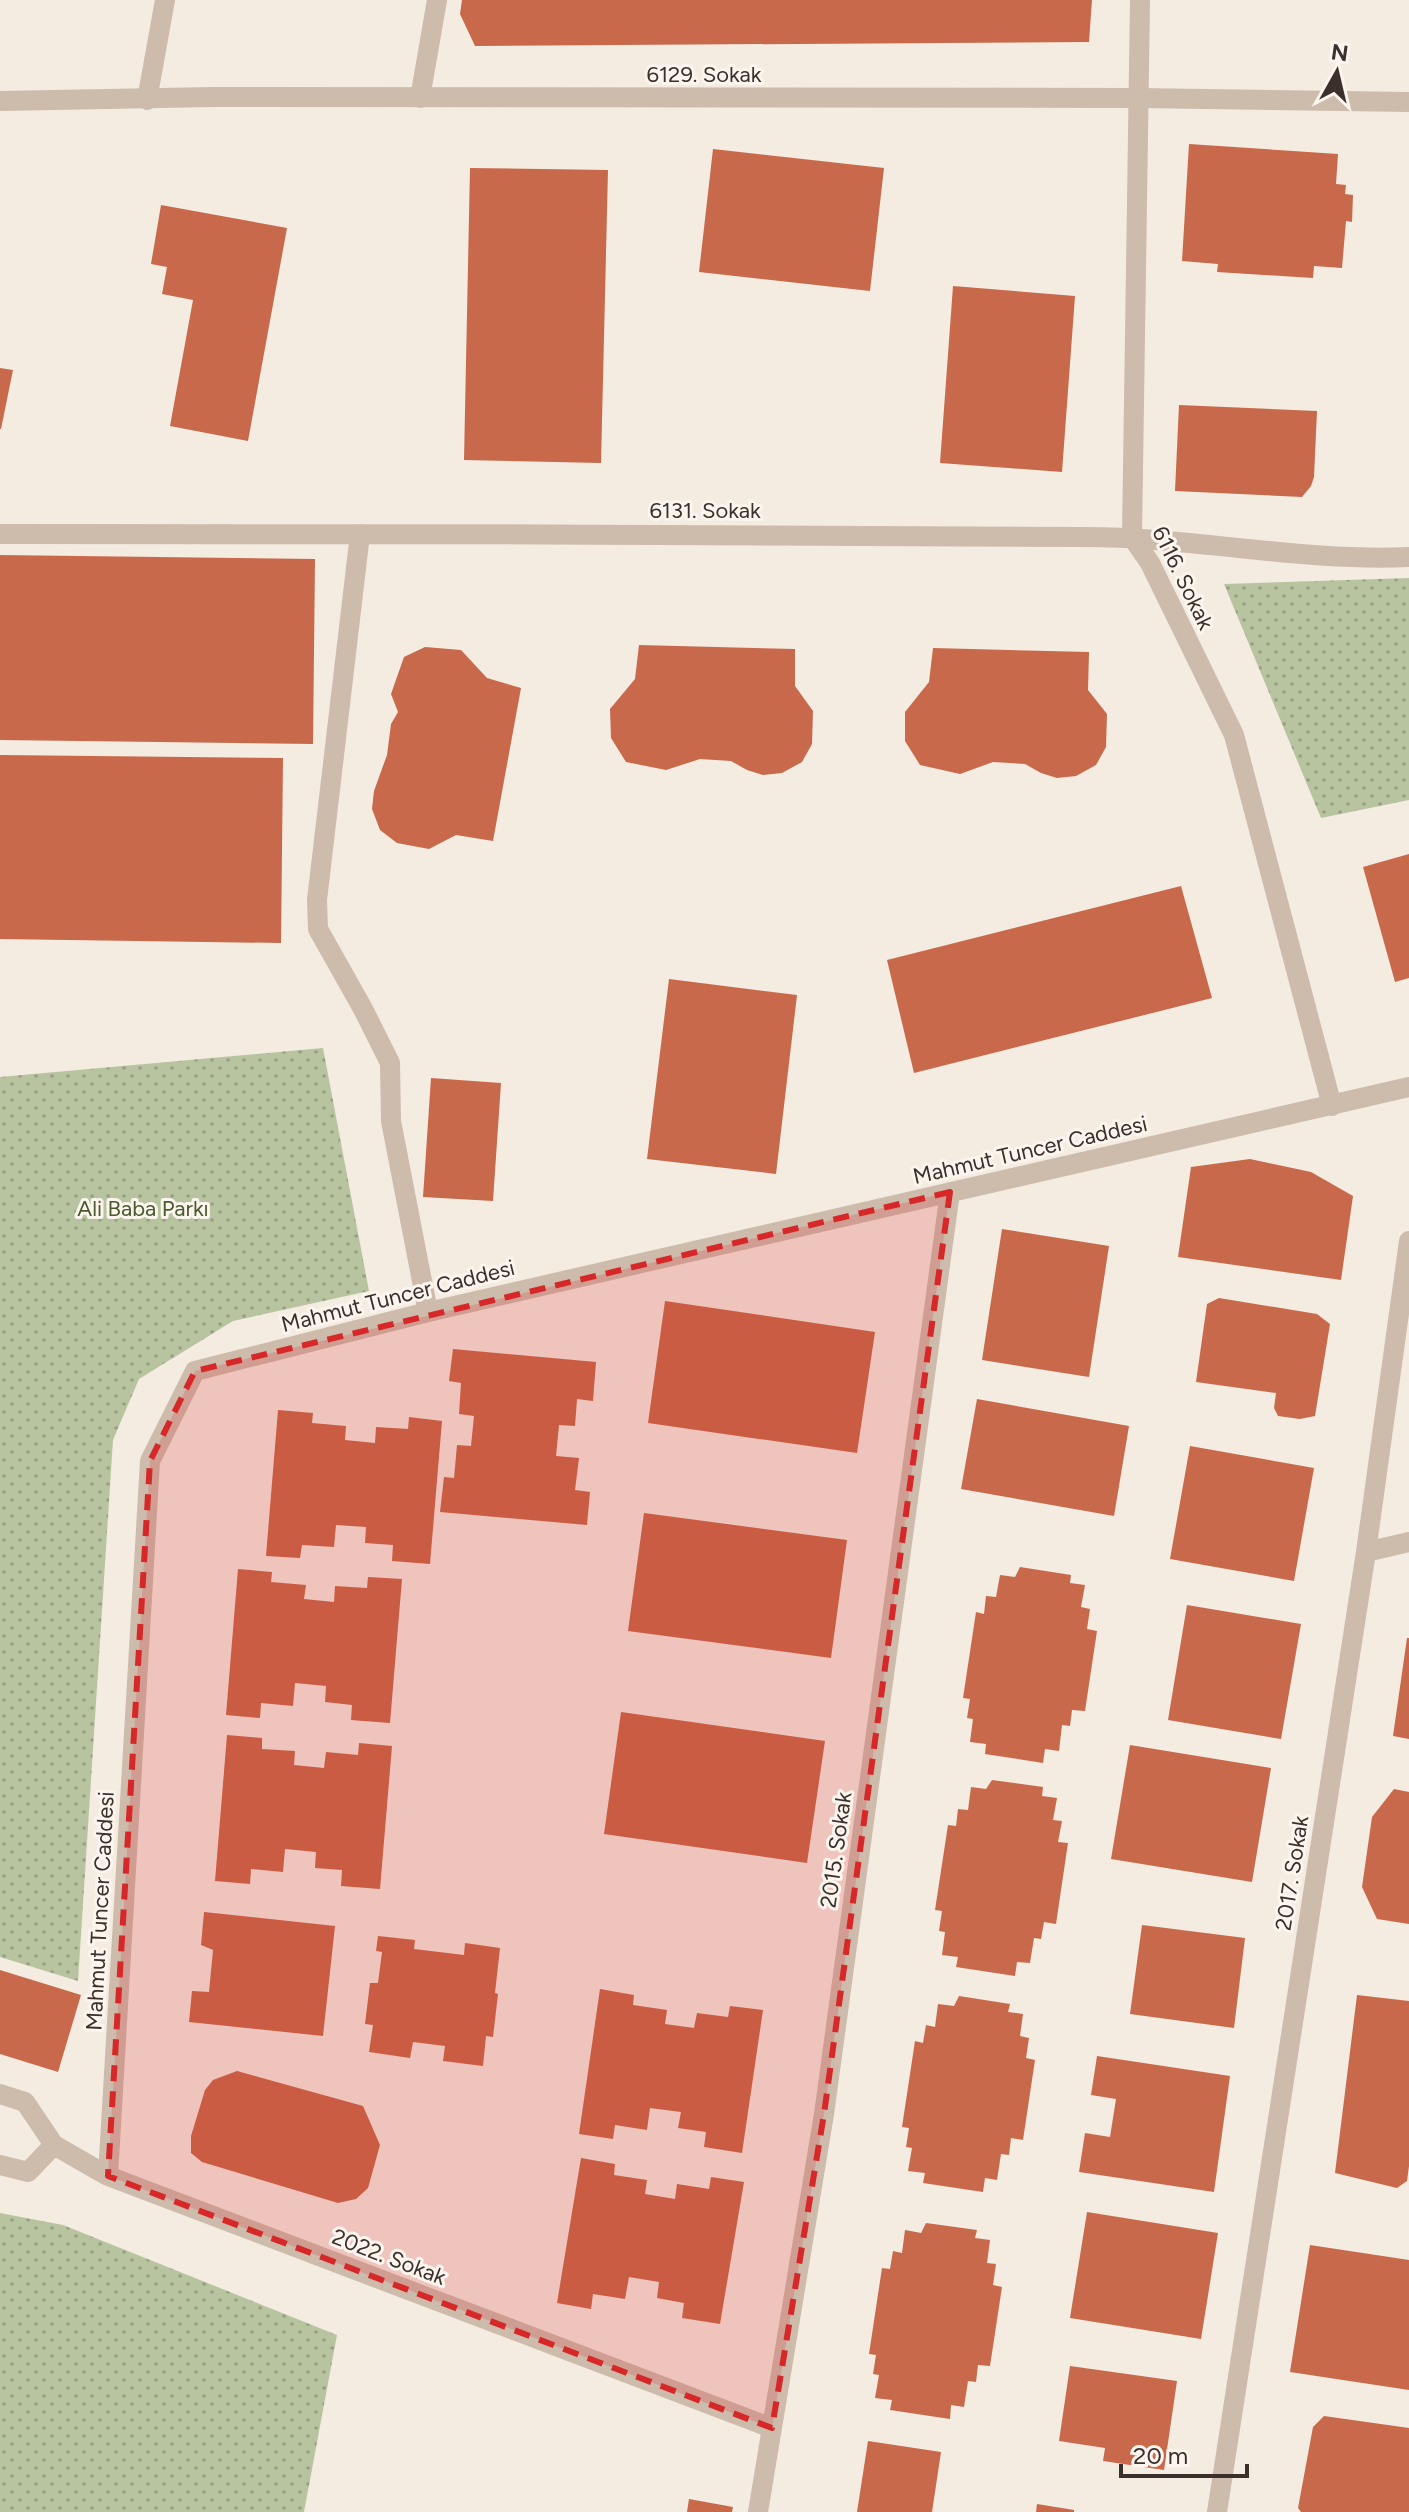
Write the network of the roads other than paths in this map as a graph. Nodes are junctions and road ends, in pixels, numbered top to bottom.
1 (165, 0) edge
2 (437, 0) edge
3 (1140, 0) edge
4 (420, 98) junction
5 (1139, 98) junction
6 (147, 100) junction
7 (0, 101) edge
8 (1409, 102) edge
9 (0, 534) edge
10 (360, 534) junction
11 (1132, 537) junction
12 (1409, 557) edge
13 (1409, 1087) edge
14 (1332, 1106) junction
15 (950, 1192) junction
16 (1409, 1241) edge
17 (428, 1312) junction
18 (1409, 1542) edge
19 (1366, 1552) junction
20 (0, 2094) edge
21 (54, 2145) junction
22 (0, 2165) edge
23 (108, 2176) junction
24 (772, 2428) junction
25 (758, 2512) edge
26 (1217, 2512) edge

1 - 6 street
2 - 4 street
3 - 5 street, 6116. Sokak
4 - 5 street, 6129. Sokak
4 - 6 street, 6129. Sokak
5 - 8 street, 6129. Sokak
5 - 11 street, 6116. Sokak
6 - 7 street, 6129. Sokak
9 - 10 street, 6131. Sokak
10 - 11 street, 6131. Sokak
10 - 17 street
11 - 12 street, 6131. Sokak
11 - 14 street, 6116. Sokak
13 - 14 street, Mahmut Tuncer Caddesi
14 - 15 street, Mahmut Tuncer Caddesi
15 - 17 street, Mahmut Tuncer Caddesi
15 - 24 street, 2015. Sokak
16 - 19 street, 2017. Sokak
17 - 23 street, Mahmut Tuncer Caddesi
18 - 19 street
19 - 26 street, 2017. Sokak
20 - 21 street
21 - 22 street
21 - 23 street, 2022. Sokak
23 - 24 street, 2022. Sokak
24 - 25 street, 2015. Sokak

